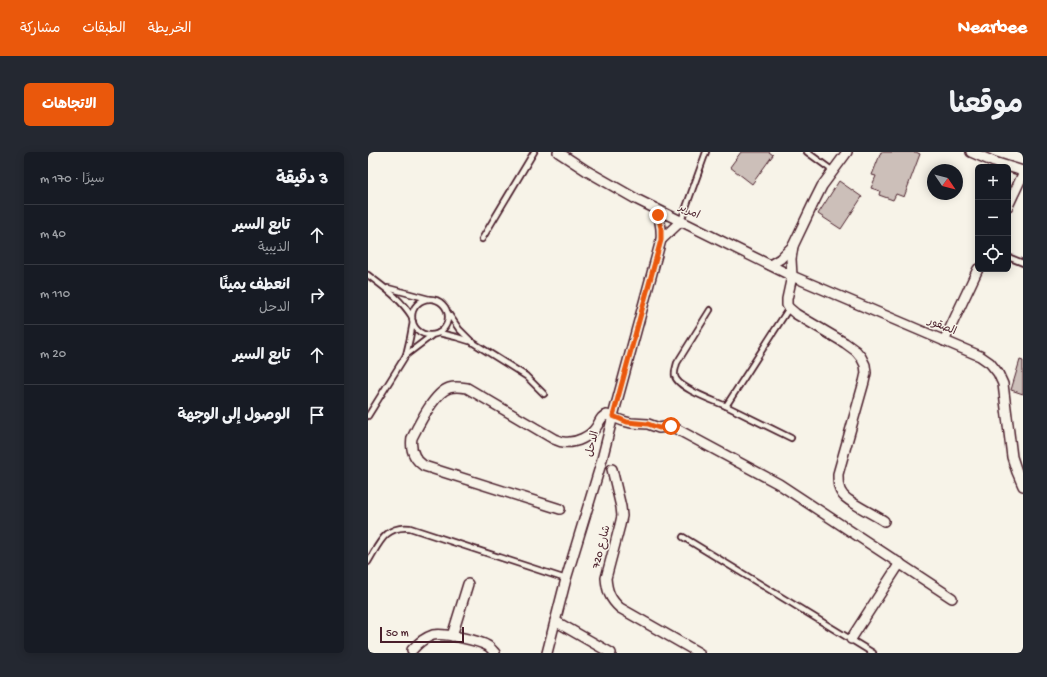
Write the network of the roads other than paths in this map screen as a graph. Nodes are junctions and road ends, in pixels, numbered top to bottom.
1 (534, 152) edge
2 (558, 152) edge
3 (706, 152) edge
4 (807, 152) edge
5 (847, 152) edge
6 (972, 152) edge
7 (833, 171) junction
8 (1023, 171) edge
9 (1023, 174) edge
10 (1011, 200) edge
11 (656, 209) junction
12 (681, 221) junction
13 (482, 239) dead end
14 (661, 240) junction
15 (793, 246) junction
16 (1011, 258) edge
17 (1023, 263) edge
18 (770, 265) junction
19 (977, 272) edge
20 (368, 275) edge
21 (792, 276) junction
22 (384, 287) junction
23 (431, 299) junction
24 (789, 308) junction
25 (710, 310) dead end
26 (448, 313) junction
27 (412, 320) junction
28 (439, 333) junction
29 (431, 336) junction
30 (944, 341) junction
31 (472, 342) junction
32 (406, 355) junction
33 (544, 394) dead end
34 (726, 406) junction
35 (368, 416) edge
36 (613, 416) junction
37 (791, 438) dead end
38 (612, 469) dead end
39 (1023, 486) edge
40 (560, 509) dead end
41 (884, 521) dead end
42 (683, 537) dead end
43 (368, 562) edge
44 (900, 563) junction
45 (566, 580) junction
46 (468, 584) dead end
47 (952, 598) dead end
48 (555, 621) junction
49 (452, 636) junction
50 (851, 640) junction
51 (412, 650) dead end
52 (495, 653) edge
53 (547, 653) edge
54 (611, 653) edge
55 (699, 653) edge
56 (873, 653) edge

1 - 13 lane
2 - 11 street, امرير
3 - 12 lane
4 - 7 lane
5 - 7 street
6 - 8 street
7 - 15 street
9 - 10 street
11 - 12 street, امرير
11 - 14 street
12 - 14 street
12 - 18 street, امرير
14 - 36 street, الدحل
15 - 18 street
15 - 21 street
16 - 17 lane
18 - 21 street, امرير
19 - 30 street
20 - 22 lane
21 - 24 street
21 - 30 street, الصقور
22 - 23 lane
22 - 27 lane
23 - 26 lane
23 - 27 lane
24 - 34 lane
24 - 41 street
25 - 34 lane
26 - 28 lane
26 - 31 lane
27 - 29 lane
27 - 32 lane
28 - 29 lane
28 - 31 lane
29 - 32 lane
30 - 39 street, الصقور
31 - 33 lane
32 - 35 lane
34 - 37 lane
36 - 40 street
36 - 44 street
36 - 45 street, الدحل
38 - 55 street, شارع 720
42 - 50 lane
43 - 45 lane
44 - 47 street
44 - 50 street
45 - 48 street, الدحل
46 - 49 street
48 - 53 street, الدحل
48 - 54 street
49 - 51 street
49 - 52 street
50 - 56 lane

